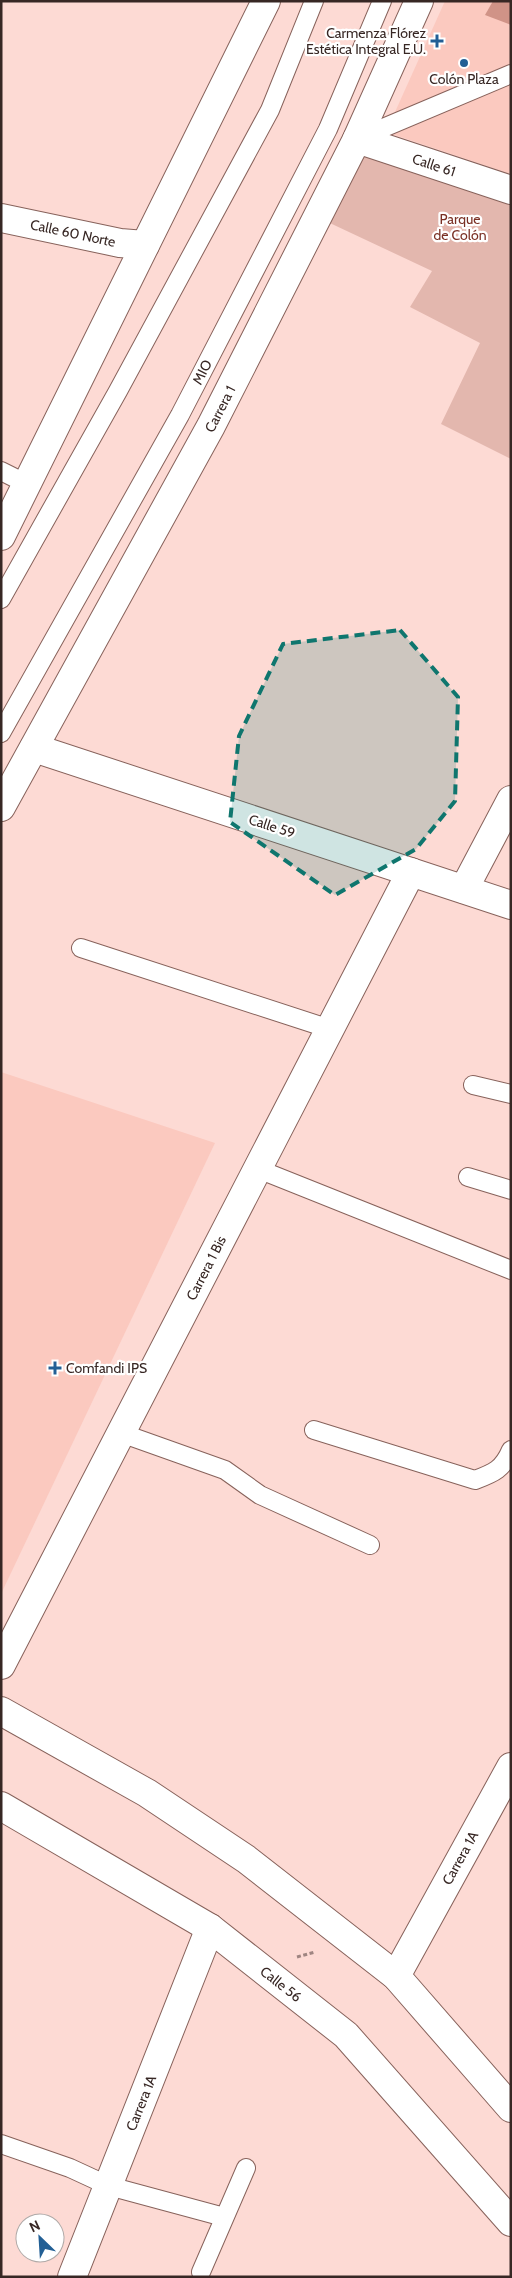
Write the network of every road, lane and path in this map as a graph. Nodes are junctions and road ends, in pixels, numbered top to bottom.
1 (266, 1) edge
2 (314, 1) edge
3 (382, 1) edge
4 (419, 1) edge
5 (511, 74) edge
6 (357, 139) junction
7 (511, 190) edge
8 (1, 218) edge
9 (145, 246) junction
10 (1, 471) edge
11 (27, 484) junction
12 (1, 536) edge
13 (1, 599) edge
14 (1, 733) edge
15 (34, 748) junction
16 (511, 800) edge
17 (1, 807) edge
18 (411, 872) junction
19 (464, 889) junction
20 (511, 905) edge
21 (81, 948) dead end
22 (330, 1030) junction
23 (473, 1085) dead end
24 (511, 1094) edge
25 (258, 1169) junction
26 (468, 1177) dead end
27 (511, 1190) edge
28 (511, 1270) edge
29 (314, 1430) dead end
30 (121, 1433) junction
31 (511, 1450) edge
32 (370, 1545) dead end
33 (1, 1664) edge
34 (1, 1711) edge
35 (511, 1767) edge
36 (1, 1806) edge
37 (210, 1928) junction
38 (352, 1942) junction
39 (259, 1967) junction
40 (396, 1976) junction
41 (511, 2108) edge
42 (1, 2144) edge
43 (246, 2168) dead end
44 (109, 2186) junction
45 (224, 2217) junction
46 (511, 2222) edge
47 (201, 2272) dead end
48 (72, 2277) edge

1 - 9 street
2 - 13 lane
3 - 14 lane, MIO
4 - 6 street, Carrera 1
5 - 6 lane
6 - 7 street, Calle 61
6 - 15 street, Carrera 1
8 - 9 street, Calle 60 Norte
9 - 11 street
10 - 11 lane
11 - 12 street
15 - 17 street, Carrera 1
15 - 18 street, Calle 59
16 - 19 street
18 - 19 street, Calle 59
18 - 22 street, Carrera 1 Bis
19 - 20 street, Calle 59
21 - 22 lane
22 - 25 street, Carrera 1 Bis
23 - 24 lane
25 - 28 lane
25 - 30 street, Carrera 1 Bis
26 - 27 lane
29 - 31 lane
30 - 32 lane
30 - 33 street, Carrera 1 Bis
34 - 38 street
35 - 40 street, Carrera 1A
36 - 37 street, Calle 56
37 - 39 street, Calle 56
37 - 44 street, Carrera 1A
38 - 39 path
38 - 40 street
39 - 46 street, Calle 56
40 - 41 street
42 - 44 lane
43 - 45 lane
44 - 45 lane
44 - 48 street, Carrera 1A
45 - 47 lane

